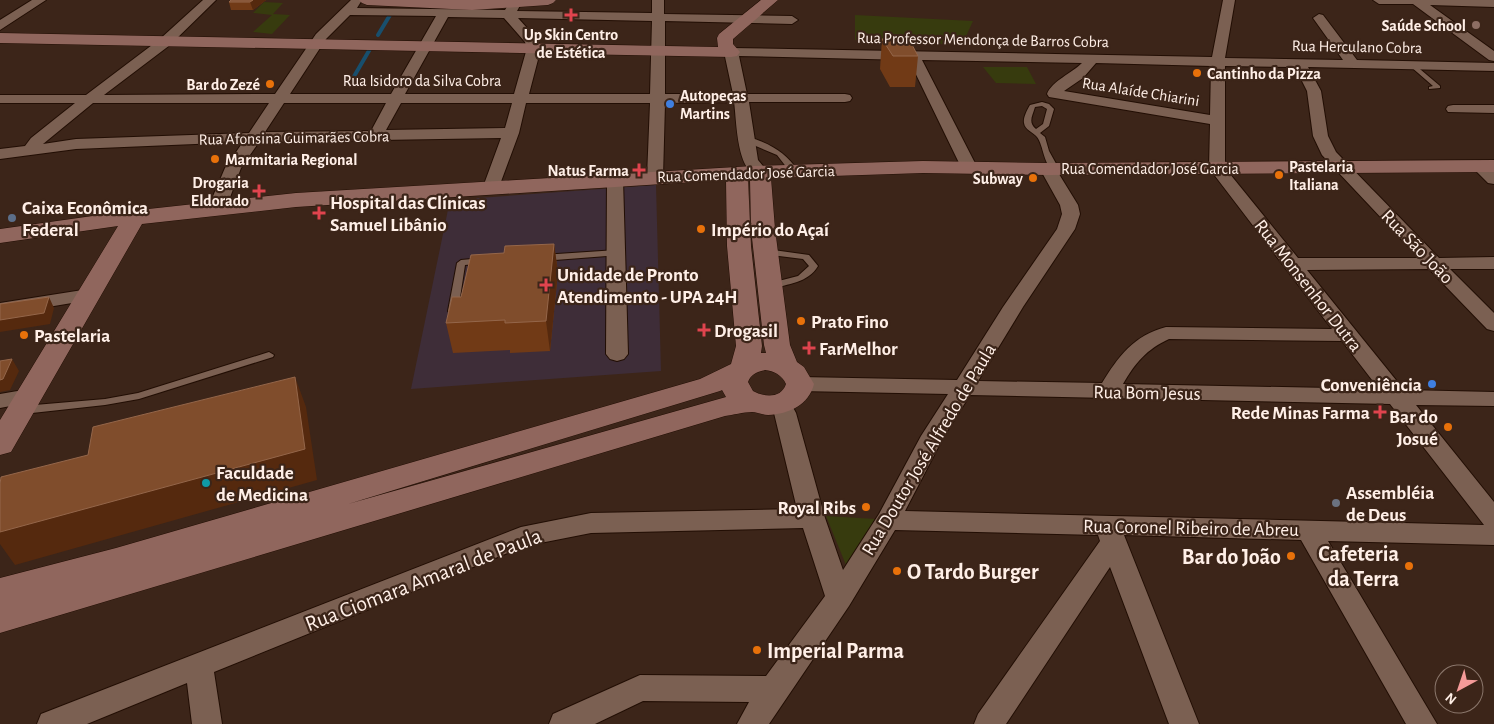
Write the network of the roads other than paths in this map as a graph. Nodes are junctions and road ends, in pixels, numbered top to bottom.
1 (40, 0) edge
2 (210, 0) edge
3 (358, 0) edge
4 (367, 0) edge
5 (548, 0) edge
6 (658, 0) edge
7 (770, 0) edge
8 (1229, 0) edge
9 (1379, 0) edge
10 (1415, 1) edge
11 (1494, 3) edge
12 (513, 6) edge
13 (347, 11) junction
14 (444, 13) junction
15 (660, 17) junction
16 (1319, 18) dead end
17 (748, 19) junction
18 (792, 20) dead end
19 (0, 26) edge
20 (0, 31) edge
21 (0, 38) edge
22 (170, 38) junction
23 (319, 41) junction
24 (426, 43) junction
25 (533, 44) junction
26 (659, 47) junction
27 (735, 50) junction
28 (913, 55) junction
29 (1494, 57) edge
30 (1094, 59) junction
31 (1218, 62) junction
32 (1298, 62) junction
33 (1352, 63) junction
34 (1412, 65) junction
35 (1494, 67) edge
36 (1432, 88) dead end
37 (521, 97) junction
38 (281, 98) junction
39 (398, 98) junction
40 (658, 98) junction
41 (741, 98) junction
42 (845, 98) dead end
43 (0, 99) edge
44 (89, 99) junction
45 (1453, 109) dead end
46 (1494, 109) edge
47 (1217, 121) junction
48 (1035, 132) dead end
49 (511, 133) junction
50 (376, 135) junction
51 (254, 137) junction
52 (747, 138) junction
53 (0, 141) edge
54 (33, 146) junction
55 (0, 154) edge
56 (969, 167) junction
57 (1342, 167) junction
58 (1217, 168) junction
59 (749, 169) junction
60 (1052, 169) junction
61 (1489, 170) edge
62 (794, 171) junction
63 (655, 177) junction
64 (615, 179) junction
65 (491, 188) junction
66 (217, 208) junction
67 (128, 219) junction
68 (0, 236) edge
69 (766, 252) junction
70 (617, 254) junction
71 (529, 259) edge
72 (490, 261) edge
73 (1435, 263) junction
74 (1494, 263) edge
75 (1293, 264) junction
76 (770, 286) junction
77 (81, 296) junction
78 (0, 309) edge
79 (453, 314) edge
80 (1494, 324) edge
81 (1348, 335) junction
82 (617, 354) dead end
83 (269, 355) dead end
84 (740, 370) junction
85 (792, 375) junction
86 (963, 389) junction
87 (1108, 391) junction
88 (1397, 397) junction
89 (1494, 399) edge
90 (766, 403) junction
91 (12, 405) edge
92 (0, 445) edge
93 (812, 518) junction
94 (888, 520) junction
95 (1494, 520) edge
96 (1308, 530) junction
97 (1110, 534) junction
98 (1494, 535) edge
99 (0, 592) edge
100 (839, 598) junction
101 (0, 618) edge
102 (199, 666) junction
103 (774, 689) junction
104 (52, 724) edge
105 (207, 724) edge
106 (564, 724) edge
107 (752, 724) edge
108 (989, 724) edge
109 (1184, 724) edge
110 (1422, 724) edge

1 - 19 street
2 - 22 street
3 - 13 street
4 - 12 street
5 - 12 street
6 - 15 street
7 - 17 street
8 - 31 street
9 - 10 street
10 - 11 street
10 - 29 street
12 - 14 street
12 - 15 street
12 - 25 street
13 - 14 street
13 - 23 street
14 - 24 street
15 - 17 street
15 - 26 street
16 - 33 street
17 - 18 street
17 - 27 street
20 - 22 street
21 - 22 street
22 - 23 street
22 - 44 street
23 - 24 street
23 - 38 street
24 - 25 street
24 - 39 street
25 - 26 street
25 - 37 street
26 - 27 street
26 - 40 street
27 - 28 street, Rua Professor Mendonça de Barros Cobra
27 - 41 street
28 - 30 street, Rua Professor Mendonça de Barros Cobra
28 - 56 street
30 - 31 street, Rua Professor Mendonça de Barros Cobra
30 - 47 street, Rua Alaíde Chiarini
31 - 32 street, Rua Herculano Cobra
31 - 47 street
32 - 33 street, Rua Herculano Cobra
32 - 57 street, Rua São João
33 - 34 street, Rua Herculano Cobra
34 - 35 street, Rua Herculano Cobra
34 - 36 lane
37 - 39 street, Rua Isidoro da Silva Cobra
37 - 40 street, Rua Isidoro da Silva Cobra
37 - 49 street
38 - 39 street, Rua Isidoro da Silva Cobra
38 - 44 street, Rua Isidoro da Silva Cobra
38 - 51 street
39 - 50 street
40 - 41 street, Rua Isidoro da Silva Cobra
40 - 63 street
41 - 42 street, Rua Isidoro da Silva Cobra
41 - 52 street
43 - 44 street, Rua Isidoro da Silva Cobra
44 - 54 street
45 - 46 street
47 - 58 street
48 - 60 lane
49 - 50 street, Rua Afonsina Guimarães Cobra
49 - 65 street
50 - 51 street, Rua Afonsina Guimarães Cobra
51 - 54 street, Rua Afonsina Guimarães Cobra
51 - 66 street
52 - 59 street
52 - 62 lane
53 - 54 street, Rua Afonsina Guimarães Cobra
54 - 55 street, Rua Afonsina Guimarães Cobra
56 - 60 street, Rua Comendador José Garcia
56 - 62 street, Rua Comendador José Garcia
57 - 58 street, Rua Comendador José Garcia
57 - 61 street, Rua Comendador José Garcia
57 - 73 street, Rua São João
58 - 60 street, Rua Comendador José Garcia
58 - 75 street, Rua Monsenhor Dutra
59 - 62 street, Rua Comendador José Garcia
59 - 63 street, Rua Comendador José Garcia
59 - 69 street
59 - 84 street
60 - 86 street, Rua Doutor José Alfredo de Paula
63 - 64 street, Rua Comendador José Garcia
64 - 65 street, Rua Comendador José Garcia
64 - 70 street
65 - 66 street, Rua Comendador José Garcia
66 - 67 street, Rua Comendador José Garcia
67 - 68 street, Rua Comendador José Garcia
67 - 77 street
69 - 76 street
69 - 76 lane
70 - 71 lane
70 - 82 street
72 - 79 lane
73 - 74 street
73 - 75 street
73 - 80 street, Rua São João
75 - 81 street, Rua Monsenhor Dutra
76 - 85 street
77 - 78 street
77 - 91 street
81 - 87 street
81 - 88 street, Rua Monsenhor Dutra
83 - 91 lane
84 - 85 street
84 - 90 street
84 - 99 street
85 - 86 street, Rua Bom Jesus
85 - 90 street
86 - 87 street, Rua Bom Jesus
86 - 94 street, Rua Doutor José Alfredo de Paula
87 - 88 street, Rua Bom Jesus
88 - 89 street, Rua Bom Jesus
88 - 95 street, Rua Monsenhor Dutra
90 - 93 street
90 - 101 street
91 - 92 street
93 - 100 street
93 - 102 street, Rua Ciomara Amaral de Paula
94 - 97 street, Rua Coronel Ribeiro de Abreu
94 - 100 street, Rua Doutor José Alfredo de Paula
96 - 97 street, Rua Coronel Ribeiro de Abreu
96 - 98 street, Rua Coronel Ribeiro de Abreu
96 - 110 street
97 - 108 street
97 - 109 street
100 - 103 street, Rua Doutor José Alfredo de Paula
102 - 104 street, Rua Ciomara Amaral de Paula
102 - 105 street
103 - 106 street
103 - 107 street, Rua Doutor José Alfredo de Paula

